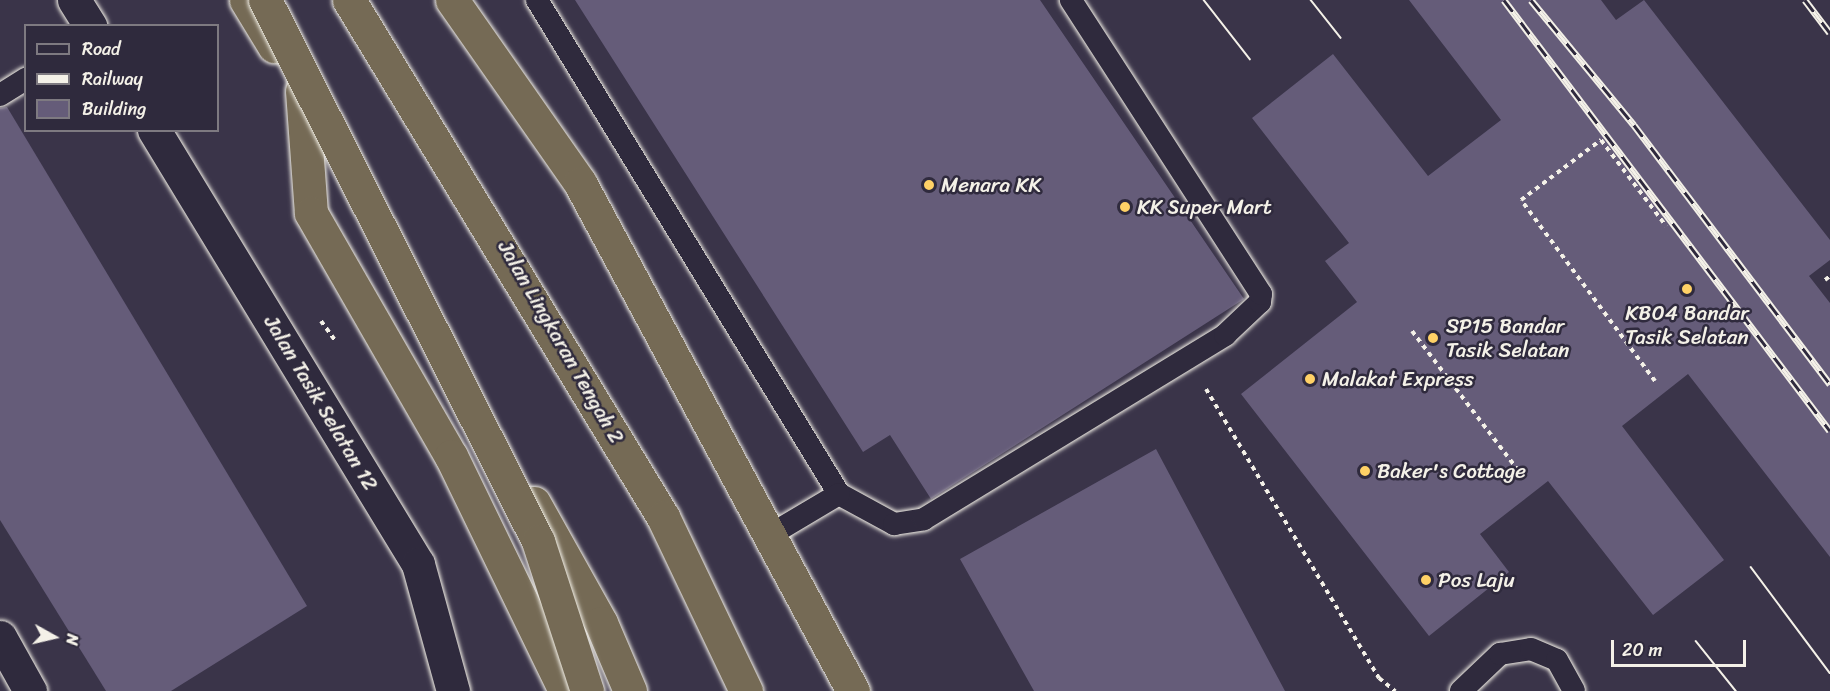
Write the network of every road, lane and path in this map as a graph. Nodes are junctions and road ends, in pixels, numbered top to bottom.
1 (74, 0) edge
2 (246, 0) edge
3 (265, 0) edge
4 (349, 0) edge
5 (358, 0) edge
6 (452, 0) edge
7 (537, 0) edge
8 (1071, 0) edge
9 (89, 24) edge
10 (24, 79) edge
11 (302, 91) junction
12 (0, 95) edge
13 (155, 132) edge
14 (1666, 226) dead end
15 (1830, 276) edge
16 (1825, 280) dead end
17 (1412, 331) dead end
18 (1655, 381) dead end
19 (1206, 390) dead end
20 (1518, 470) dead end
21 (839, 494) junction
22 (770, 535) junction
23 (0, 637) edge
24 (30, 691) edge
25 (453, 691) edge
26 (565, 691) edge
27 (587, 691) edge
28 (630, 691) edge
29 (746, 691) edge
30 (754, 691) edge
31 (852, 691) edge
32 (1395, 691) edge
33 (1461, 691) edge
34 (1574, 691) edge

1 - 9 street
2 - 11 highway
3 - 27 highway, bridge
4 - 29 highway, bridge
5 - 30 highway, Jalan Lingkaran Tengah 2
6 - 22 highway
7 - 21 lane
8 - 21 lane
10 - 12 lane
11 - 26 highway
11 - 28 highway
13 - 25 street, Jalan Tasik Selatan 12
14 - 18 path
15 - 16 path
17 - 20 path
19 - 32 path
21 - 22 lane
22 - 31 highway
23 - 24 street
33 - 34 lane

